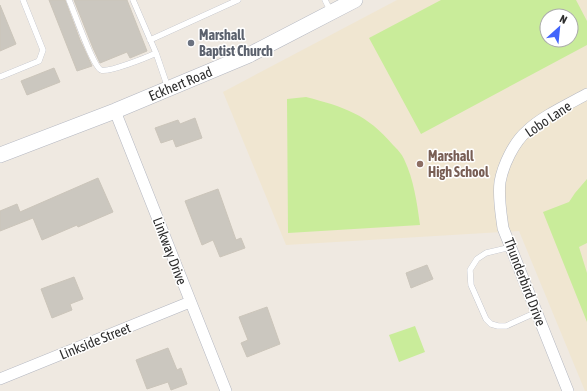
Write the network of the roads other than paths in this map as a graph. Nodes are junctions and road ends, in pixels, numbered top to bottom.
1 (22, 0) edge
2 (70, 0) edge
3 (133, 0) edge
4 (238, 0) edge
5 (355, 0) edge
6 (328, 6) edge
7 (150, 40) junction
8 (156, 52) junction
9 (0, 77) edge
10 (169, 88) junction
11 (587, 94) edge
12 (115, 111) junction
13 (0, 155) edge
14 (504, 170) joint
15 (511, 247) junction
16 (190, 302) junction
17 (537, 312) junction
18 (0, 380) edge
19 (226, 391) edge
20 (568, 391) edge

1 - 9 lane
2 - 8 lane
3 - 7 lane
4 - 7 lane
5 - 6 main road, Eckhert Road
6 - 10 main road, Eckhert Road
7 - 8 lane
8 - 10 lane
10 - 12 main road, Eckhert Road
11 - 14 street, Lobo Lane
12 - 13 main road, Eckhert Road
12 - 16 street, Linkway Drive
14 - 15 street, Thunderbird Drive
15 - 17 street, Thunderbird Drive
15 - 17 lane
16 - 18 street, Linkside Street
16 - 19 street, Linkway Drive
17 - 20 street, Thunderbird Drive

